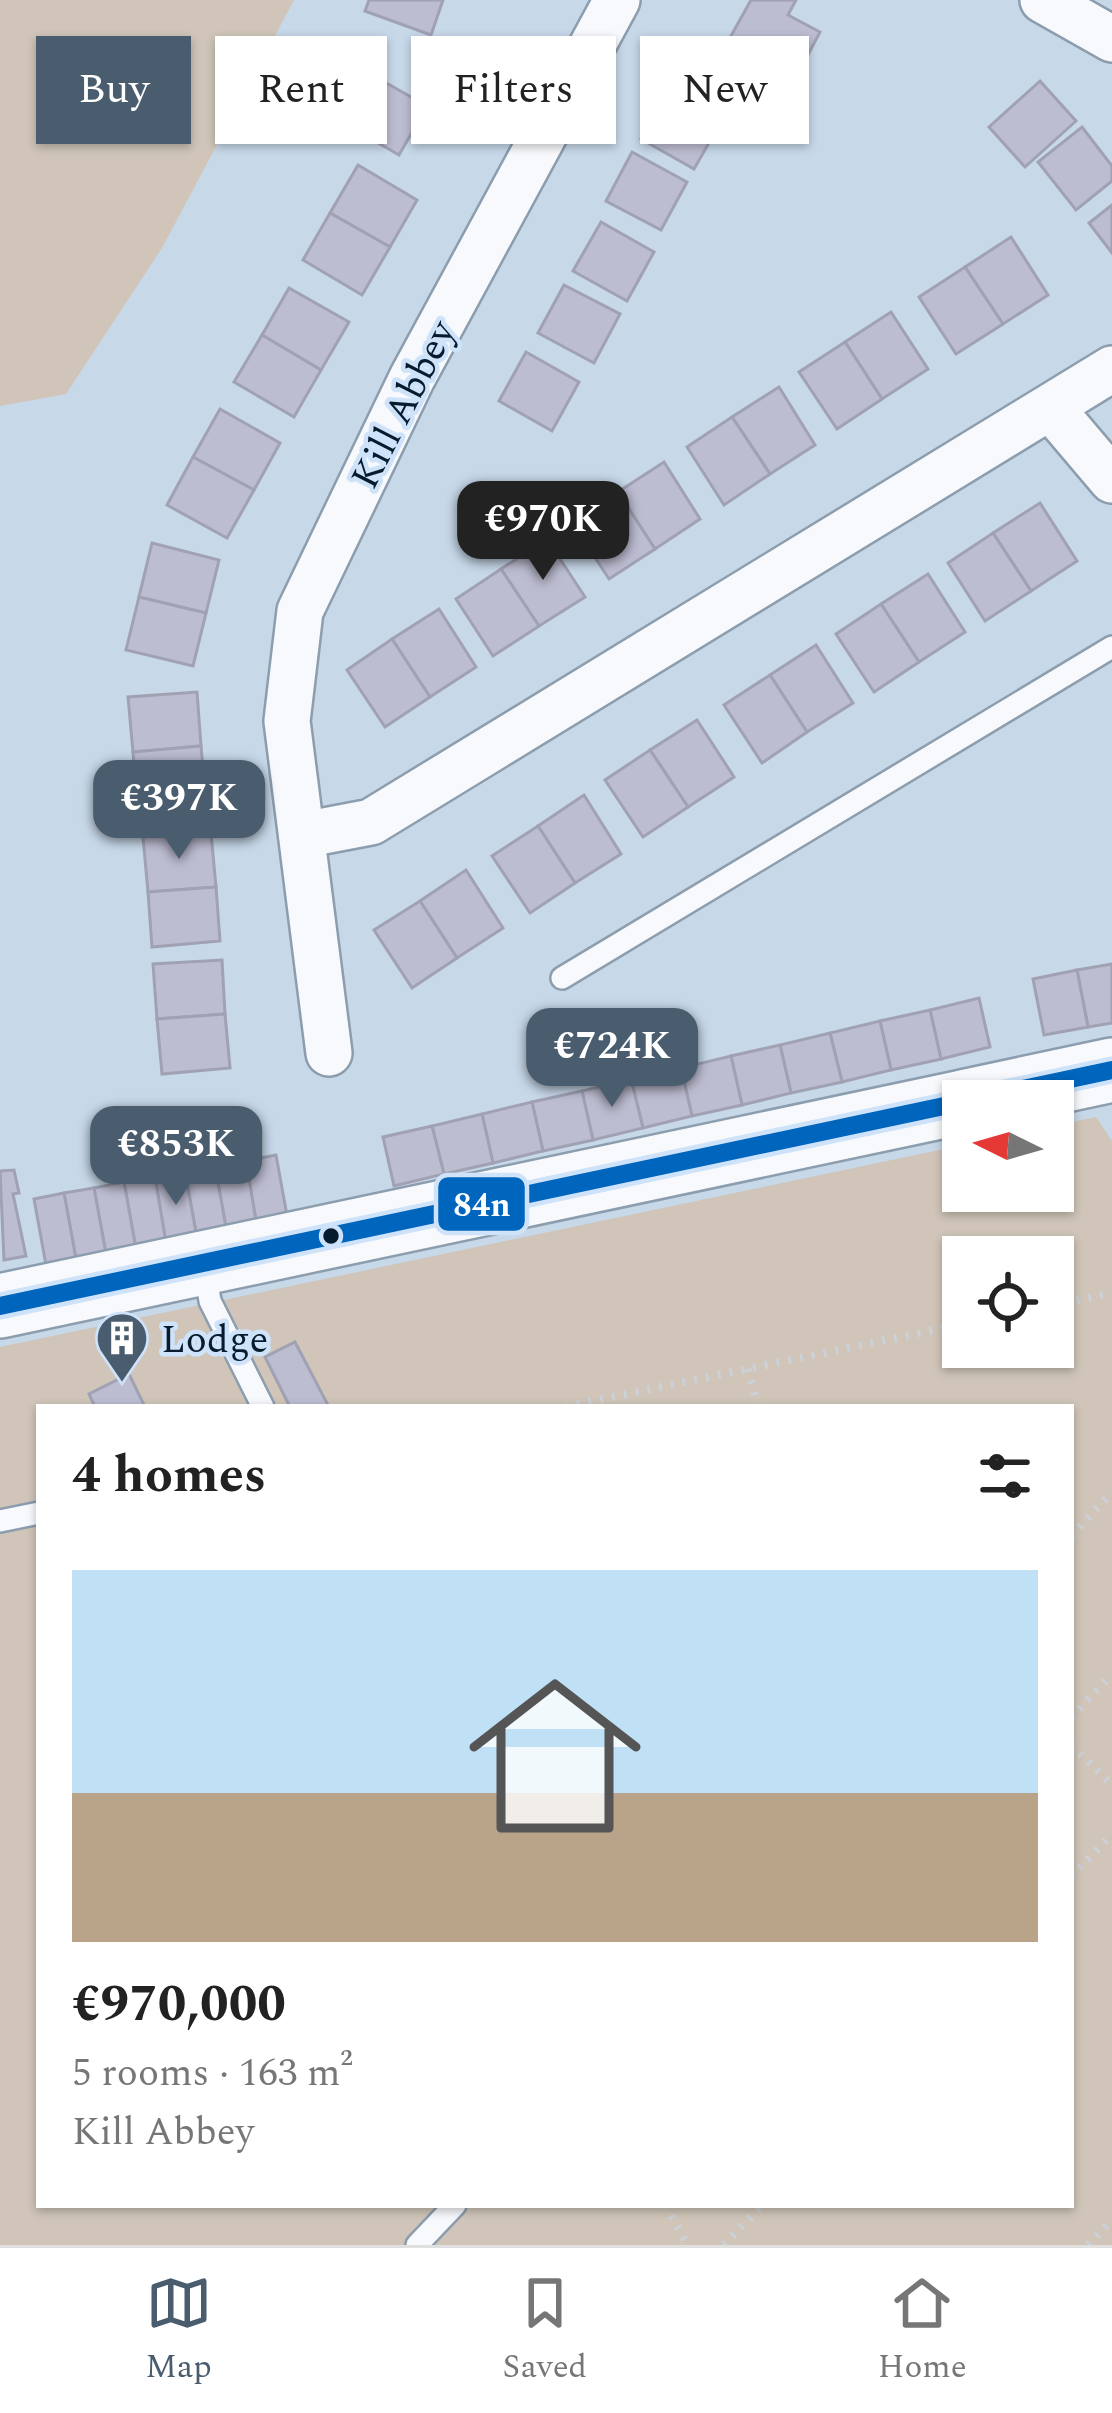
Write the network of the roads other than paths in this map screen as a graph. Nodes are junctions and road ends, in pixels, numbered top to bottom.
1 (617, 0) edge
2 (1043, 0) edge
3 (1112, 40) edge
4 (1112, 370) edge
5 (1051, 408) junction
6 (1112, 480) edge
7 (1112, 647) edge
8 (303, 835) junction
9 (562, 978) dead end
10 (329, 1053) dead end
11 (1112, 1070) edge
12 (1065, 1080) edge
13 (942, 1106) edge
14 (204, 1263) junction
15 (0, 1306) edge
16 (262, 1404) edge
17 (36, 1514) edge
18 (0, 1521) edge
19 (451, 2208) edge
20 (417, 2245) edge

1 - 8 street, Kill Abbey
2 - 3 street
4 - 5 street
5 - 6 street
5 - 8 street
7 - 9 lane
8 - 10 street, Kill Abbey
11 - 12 main road
13 - 14 main road
14 - 15 main road
14 - 16 lane
17 - 18 lane
19 - 20 lane

